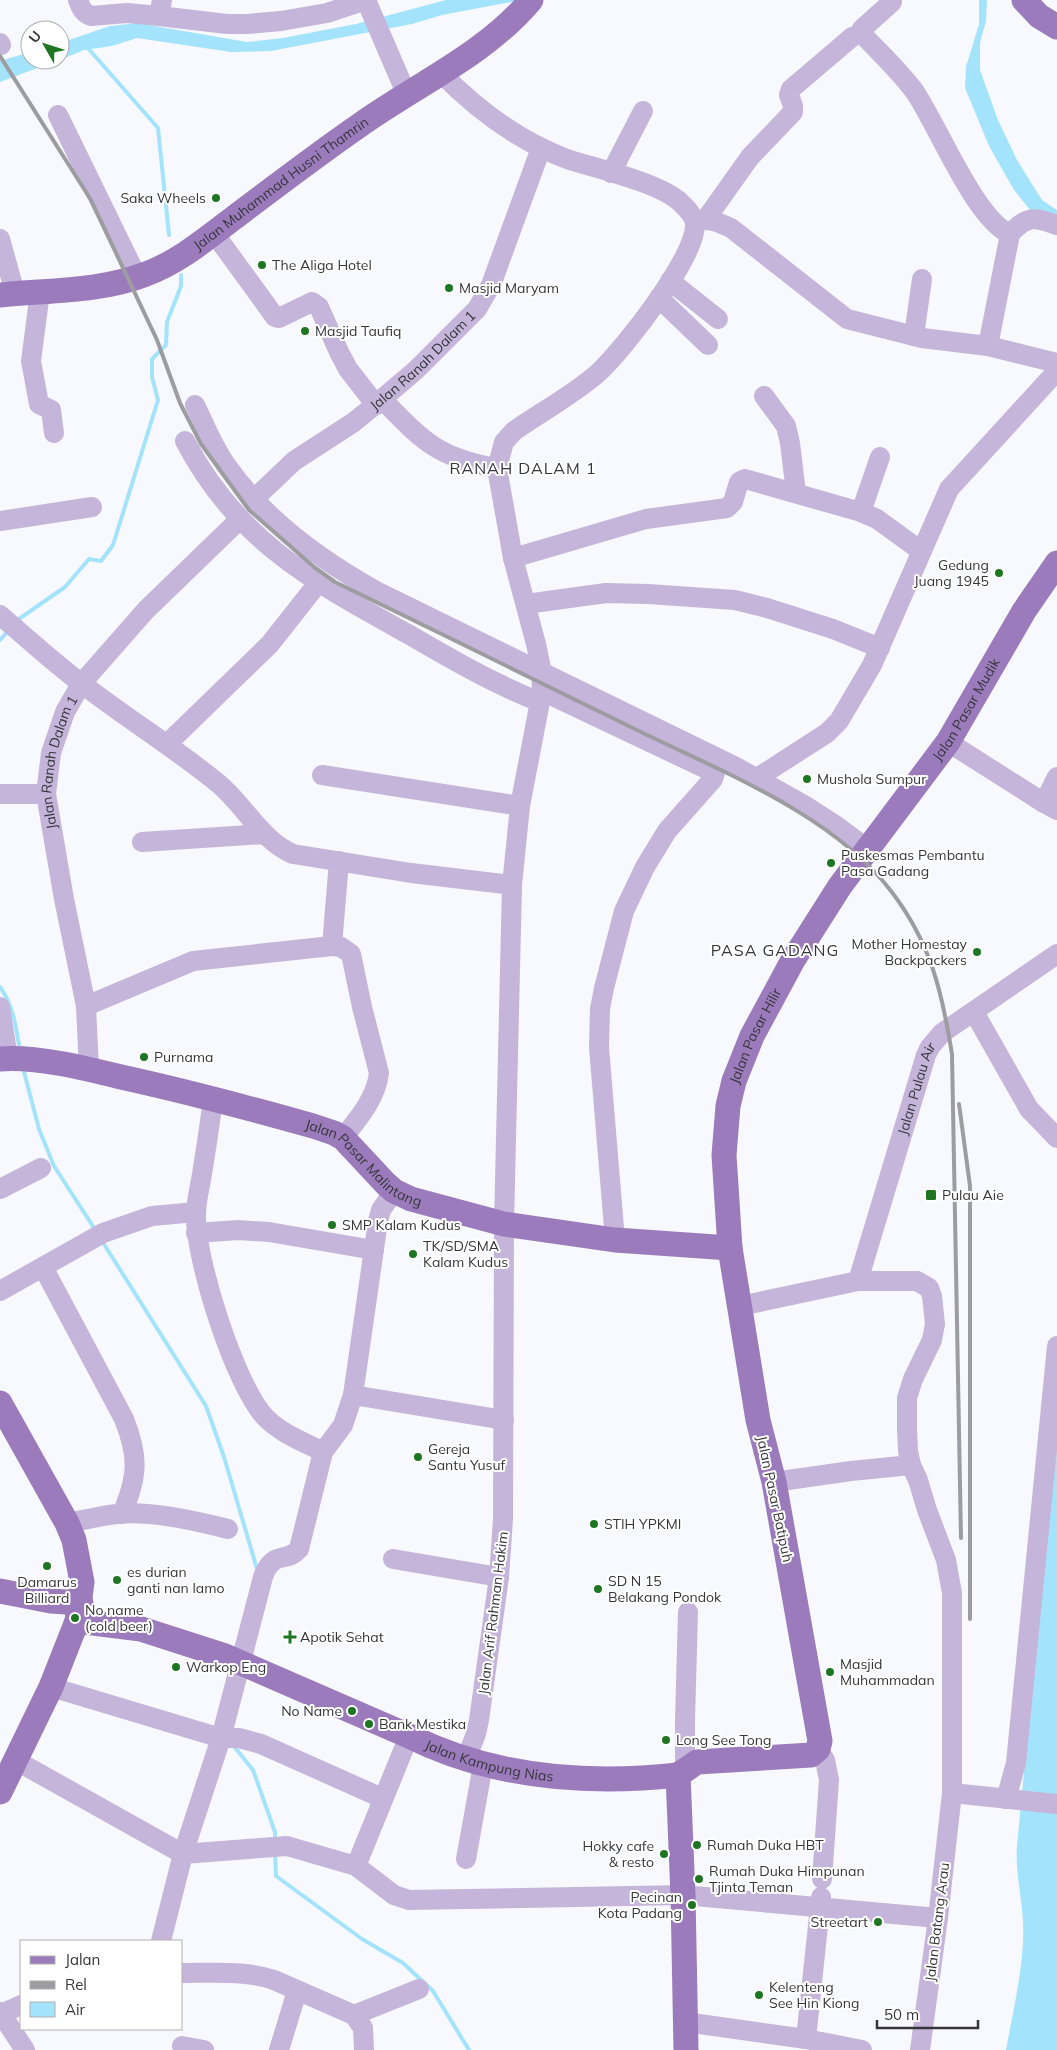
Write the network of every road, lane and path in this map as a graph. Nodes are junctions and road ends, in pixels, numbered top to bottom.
1 (78, 0) edge
2 (531, 0) edge
3 (1024, 0) edge
4 (892, 2) dead end
5 (161, 8) edge
6 (1057, 27) edge
7 (860, 34) junction
8 (440, 72) junction
9 (406, 93) junction
10 (643, 111) dead end
11 (58, 115) dead end
12 (541, 148) junction
13 (611, 173) junction
14 (700, 220) junction
15 (1057, 225) edge
16 (214, 233) junction
17 (1010, 234) junction
18 (0, 239) edge
19 (137, 278) junction
20 (922, 279) dead end
21 (670, 281) junction
22 (40, 292) junction
23 (8, 294) edge
24 (659, 298) junction
25 (718, 320) dead end
26 (914, 336) junction
27 (708, 345) dead end
28 (988, 346) junction
29 (1057, 363) edge
30 (1057, 371) edge
31 (764, 396) dead end
32 (379, 402) junction
33 (195, 405) dead end
34 (54, 433) dead end
35 (184, 441) dead end
36 (880, 457) dead end
37 (496, 468) junction
38 (796, 493) junction
39 (254, 499) junction
40 (92, 507) dead end
41 (861, 512) junction
42 (239, 520) junction
43 (0, 521) edge
44 (921, 551) junction
45 (512, 558) junction
46 (1057, 563) edge
47 (318, 583) junction
48 (526, 604) junction
49 (0, 615) edge
50 (880, 648) junction
51 (82, 684) junction
52 (541, 689) junction
53 (948, 742) junction
54 (167, 744) junction
55 (322, 775) dead end
56 (1057, 777) edge
57 (757, 778) junction
58 (0, 794) edge
59 (46, 794) junction
60 (520, 806) junction
61 (1050, 806) edge
62 (265, 834) junction
63 (142, 842) dead end
64 (868, 850) junction
65 (339, 861) junction
66 (512, 885) junction
67 (332, 946) junction
68 (1057, 954) edge
69 (86, 1006) junction
70 (0, 1007) edge
71 (974, 1012) junction
72 (14, 1059) edge
73 (89, 1069) junction
74 (213, 1098) junction
75 (343, 1138) junction
76 (1057, 1138) edge
77 (40, 1168) dead end
78 (0, 1189) edge
79 (394, 1191) junction
80 (196, 1212) junction
81 (504, 1224) junction
82 (196, 1233) junction
83 (615, 1240) junction
84 (730, 1248) junction
85 (374, 1250) junction
86 (43, 1267) junction
87 (858, 1281) junction
88 (0, 1291) edge
89 (740, 1306) junction
90 (1057, 1346) edge
91 (353, 1395) junction
92 (0, 1403) edge
93 (504, 1420) junction
94 (323, 1452) junction
95 (911, 1466) junction
96 (774, 1482) junction
97 (122, 1514) junction
98 (67, 1523) junction
99 (228, 1529) dead end
100 (393, 1559) dead end
101 (499, 1577) junction
102 (0, 1591) edge
103 (79, 1612) junction
104 (688, 1612) dead end
105 (239, 1663) junction
106 (51, 1687) junction
107 (409, 1736) junction
108 (221, 1738) junction
109 (818, 1749) junction
110 (15, 1760) junction
111 (474, 1762) junction
112 (681, 1772) junction
113 (0, 1792) edge
114 (952, 1793) junction
115 (382, 1798) junction
116 (1010, 1799) junction
117 (1057, 1804) edge
118 (183, 1854) junction
119 (466, 1859) dead end
120 (356, 1866) junction
121 (821, 1894) junction
122 (683, 1895) junction
123 (938, 1918) junction
124 (161, 1940) edge
125 (182, 1973) edge
126 (418, 1989) dead end
127 (297, 1991) junction
128 (20, 2005) edge
129 (1, 2013) edge
130 (354, 2015) junction
131 (685, 2022) junction
132 (806, 2039) junction
133 (182, 2046) dead end
134 (25, 2050) edge
135 (204, 2050) edge
136 (280, 2050) edge
137 (364, 2050) edge
138 (686, 2050) edge
139 (862, 2050) edge
140 (920, 2050) edge

1 - 5 street
2 - 8 main road, Jalan Muhammad Husni Thamrin
3 - 6 main road
4 - 7 street
5 - 9 street
7 - 14 street
7 - 17 street
8 - 9 main road, Jalan Muhammad Husni Thamrin
8 - 12 street
9 - 16 main road, Jalan Muhammad Husni Thamrin
10 - 13 street
11 - 19 street
12 - 13 street
12 - 32 street, Jalan Ranah Dalam 1
13 - 14 street
14 - 21 street
14 - 26 street
15 - 17 street
16 - 19 main road, Jalan Muhammad Husni Thamrin
16 - 32 street
17 - 28 street
18 - 23 street
19 - 22 main road, Jalan Muhammad Husni Thamrin
20 - 26 street
21 - 24 street
21 - 25 street
22 - 23 main road, Jalan Muhammad Husni Thamrin
22 - 34 street
24 - 27 street
24 - 37 street
26 - 28 street
28 - 29 street
30 - 44 street
31 - 38 street
32 - 37 street
32 - 39 street, Jalan Ranah Dalam 1
33 - 39 street
35 - 42 street
36 - 41 street
37 - 45 street
38 - 41 street
38 - 45 street
39 - 52 street
40 - 43 street
41 - 44 street
42 - 47 street
42 - 51 street, Jalan Ranah Dalam 1
44 - 50 street
45 - 48 street
46 - 53 main road, Jalan Pasar Mudik
47 - 52 street
47 - 54 street
48 - 50 street
48 - 52 street
49 - 51 street
50 - 57 street
51 - 54 street
51 - 59 street, Jalan Ranah Dalam 1
52 - 57 street
52 - 60 street, Jalan Arif Rahman Hakim
52 - 83 street
53 - 61 street
53 - 64 main road, Jalan Pasar Mudik
54 - 62 street
55 - 60 street
56 - 61 street
57 - 64 street
58 - 59 street
59 - 69 street, Jalan Ranah Dalam 1
60 - 66 street, Jalan Arif Rahman Hakim
62 - 63 street
62 - 65 street
64 - 84 main road, Jalan Pasar Hilir
65 - 66 street
65 - 67 street
66 - 81 street, Jalan Arif Rahman Hakim
67 - 69 street
67 - 75 street
68 - 71 street, Jalan Pulau Air
69 - 73 street, Jalan Ranah Dalam 1
70 - 72 street
71 - 76 street
71 - 87 street, Jalan Pulau Air
72 - 73 main road, Jalan Pasar Malintang
73 - 74 main road, Jalan Pasar Malintang
74 - 75 main road, Jalan Pasar Malintang
74 - 80 street
75 - 79 main road, Jalan Pasar Malintang
77 - 78 street
79 - 81 main road, Jalan Pasar Malintang
79 - 85 street
80 - 82 street
80 - 86 street
81 - 83 main road, Jalan Pasar Malintang
81 - 93 street, Jalan Arif Rahman Hakim
82 - 85 street
82 - 94 street
83 - 84 main road, Jalan Pasar Malintang
84 - 89 main road, Jalan Pasar Batipuh
85 - 91 street
86 - 88 street
86 - 97 street
87 - 89 street, Jalan Batang Arau
87 - 95 street, Jalan Batang Arau
89 - 96 main road, Jalan Pasar Batipuh
90 - 116 street
91 - 93 street
91 - 94 street
92 - 98 main road
93 - 101 street, Jalan Arif Rahman Hakim
94 - 105 street
95 - 96 street
95 - 114 street, Jalan Batang Arau
96 - 109 main road, Jalan Pasar Batipuh
97 - 98 street
97 - 99 street
98 - 103 main road
100 - 101 street
101 - 111 street, Jalan Arif Rahman Hakim
102 - 103 main road, Jalan Kampung Nias
103 - 105 main road, Jalan Kampung Nias
103 - 106 main road
104 - 112 street
105 - 107 main road, Jalan Kampung Nias
105 - 108 street
106 - 108 street
106 - 110 main road
107 - 111 main road, Jalan Kampung Nias
107 - 115 street
108 - 115 street
108 - 118 street
109 - 112 main road, Jalan Kampung Nias
109 - 121 street
110 - 113 main road
110 - 118 street
111 - 112 main road, Jalan Kampung Nias
111 - 119 street, Jalan Arif Rahman Hakim
112 - 122 main road
114 - 116 street
114 - 123 street, Jalan Batang Arau
115 - 120 street
116 - 117 street
118 - 120 street
118 - 124 street
120 - 122 street
121 - 122 street
121 - 123 street
121 - 132 street
122 - 131 main road
123 - 140 street, Jalan Batang Arau
125 - 127 street
126 - 130 street
127 - 130 street
127 - 136 street
128 - 129 street
129 - 134 street
130 - 137 street
131 - 132 street
131 - 138 main road
132 - 139 street
133 - 135 street

